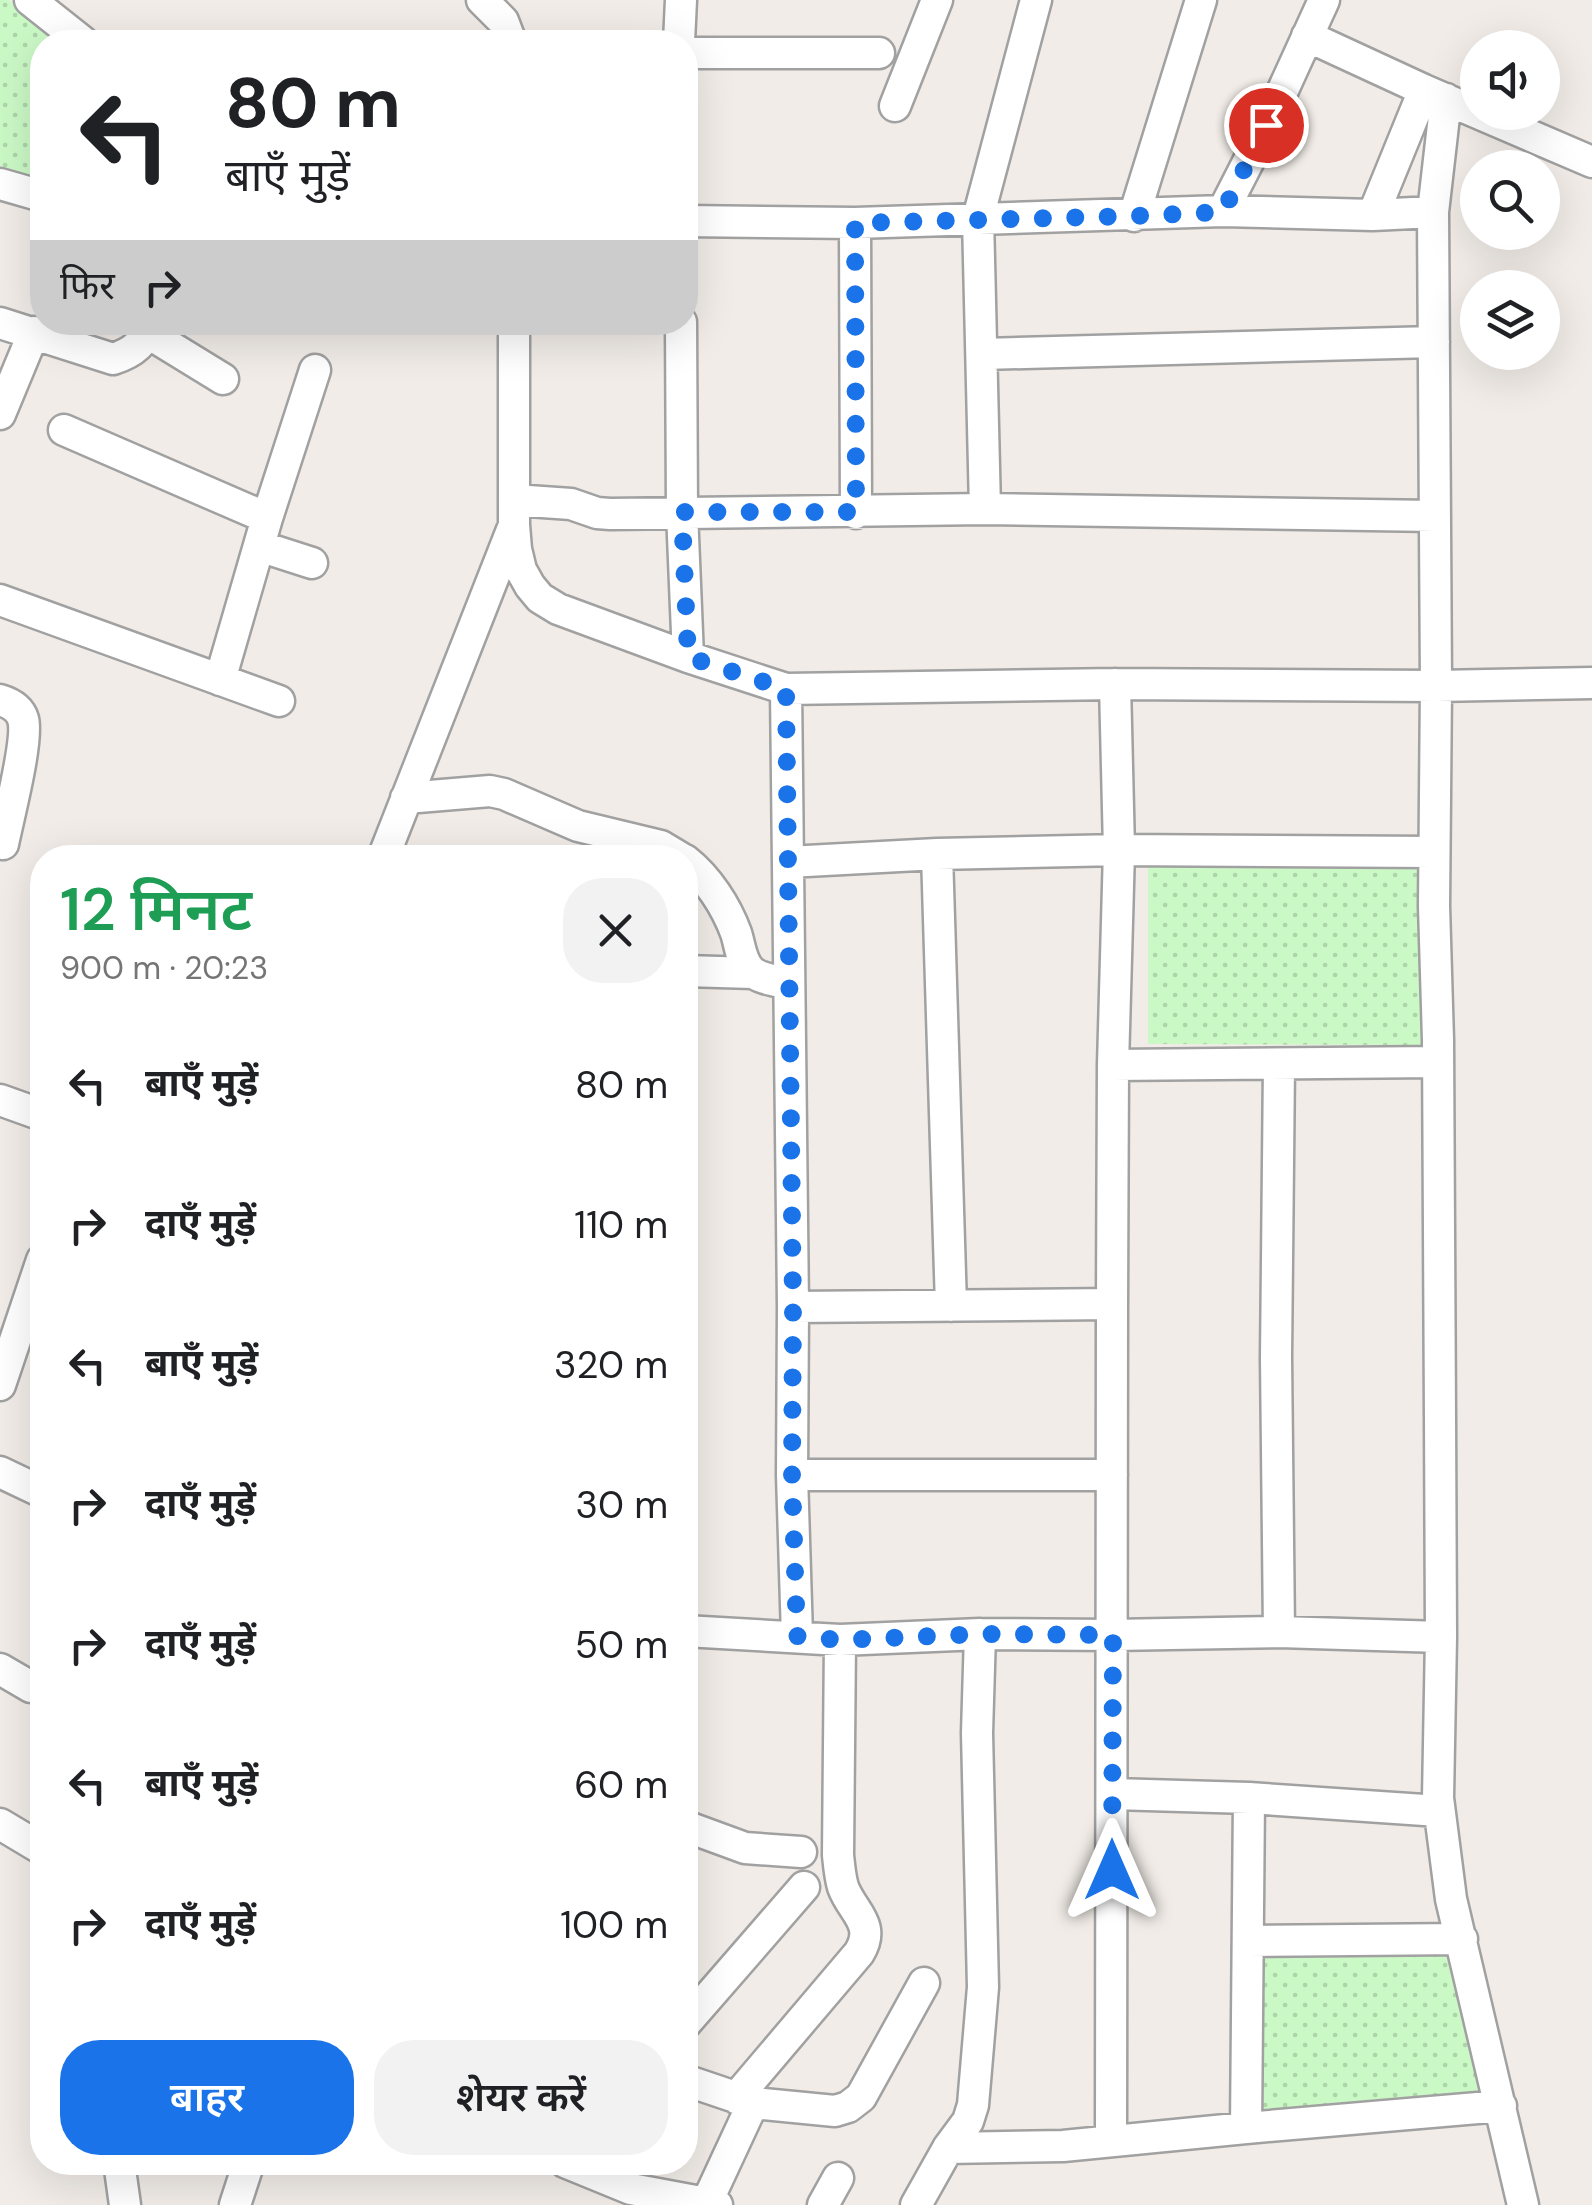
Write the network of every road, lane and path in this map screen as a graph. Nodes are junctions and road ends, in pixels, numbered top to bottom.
1 (30, 0) edge
2 (482, 0) edge
3 (682, 0) edge
4 (937, 0) edge
5 (1036, 0) edge
6 (1201, 0) edge
7 (1324, 0) edge
8 (68, 30) edge
9 (506, 30) edge
10 (680, 30) edge
11 (1307, 36) junction
12 (880, 52) dead end
13 (698, 54) edge
14 (1435, 95) junction
15 (896, 106) dead end
16 (1592, 162) edge
17 (0, 184) edge
18 (30, 193) edge
19 (1223, 212) junction
20 (1433, 212) junction
21 (1373, 214) junction
22 (1134, 216) junction
23 (978, 218) junction
24 (698, 221) edge
25 (855, 223) junction
26 (0, 322) edge
27 (30, 331) edge
28 (33, 335) edge
29 (42, 335) edge
30 (145, 335) edge
31 (161, 335) edge
32 (514, 335) edge
33 (681, 335) edge
34 (1434, 342) junction
35 (983, 354) junction
36 (315, 370) dead end
37 (223, 379) dead end
38 (0, 414) edge
39 (64, 430) dead end
40 (984, 510) junction
41 (514, 512) junction
42 (682, 512) junction
43 (856, 512) junction
44 (1435, 516) junction
45 (263, 532) junction
46 (312, 563) dead end
47 (0, 600) edge
48 (688, 657) junction
49 (220, 680) junction
50 (1592, 683) edge
51 (1115, 684) junction
52 (1436, 686) junction
53 (786, 689) junction
54 (0, 700) edge
55 (279, 701) dead end
56 (406, 798) junction
57 (4, 844) dead end
58 (388, 845) edge
59 (657, 845) edge
60 (1119, 850) junction
61 (1434, 852) junction
62 (937, 854) junction
63 (788, 862) junction
64 (698, 873) edge
65 (698, 971) edge
66 (753, 973) junction
67 (789, 984) junction
68 (1438, 1062) junction
69 (1279, 1064) junction
70 (1113, 1065) junction
71 (0, 1100) edge
72 (30, 1111) edge
73 (30, 1296) edge
74 (1112, 1304) junction
75 (951, 1306) junction
76 (793, 1308) junction
77 (0, 1385) edge
78 (0, 1472) edge
79 (792, 1475) junction
80 (1112, 1475) junction
81 (30, 1486) edge
82 (698, 1632) edge
83 (1279, 1632) junction
84 (980, 1634) junction
85 (1113, 1635) junction
86 (797, 1636) junction
87 (1441, 1637) junction
88 (840, 1640) junction
89 (0, 1669) edge
90 (30, 1685) edge
91 (1113, 1794) junction
92 (1248, 1798) junction
93 (1439, 1811) junction
94 (0, 1824) edge
95 (698, 1831) edge
96 (30, 1842) edge
97 (802, 1852) dead end
98 (804, 1887) dead end
99 (1462, 1939) junction
100 (1249, 1941) junction
101 (924, 1982) dead end
102 (698, 2009) edge
103 (698, 2084) edge
104 (745, 2100) junction
105 (1501, 2106) junction
106 (1246, 2128) junction
107 (1112, 2140) junction
108 (948, 2148) junction
109 (121, 2175) edge
110 (245, 2175) edge
111 (600, 2175) edge
112 (838, 2178) dead end
113 (627, 2185) edge
114 (712, 2204) edge
115 (125, 2205) edge
116 (235, 2205) edge
117 (823, 2205) edge
118 (916, 2205) edge
119 (1523, 2205) edge

1 - 8 street
2 - 9 street
3 - 10 street
4 - 15 street
5 - 23 street
6 - 22 street
7 - 11 street
11 - 14 street
11 - 19 street
12 - 13 street
14 - 16 street
14 - 20 street
14 - 21 street
17 - 18 street
19 - 21 street
19 - 22 street
20 - 21 street
20 - 34 street
22 - 23 street
23 - 25 street
23 - 35 street
24 - 25 street
25 - 43 street
26 - 27 street
28 - 38 street
29 - 30 street
31 - 37 street
32 - 41 street
33 - 42 street
34 - 35 street
34 - 44 street
35 - 40 street
36 - 45 street
39 - 45 street
40 - 43 street
40 - 44 street
41 - 42 street
41 - 48 street
41 - 56 street
42 - 43 street
42 - 48 street
44 - 52 street
45 - 46 street
45 - 49 street
47 - 49 street
48 - 53 street
49 - 55 street
50 - 52 street
51 - 52 street
51 - 53 street
51 - 60 street
52 - 61 street
53 - 63 street
54 - 57 street
56 - 58 street
56 - 59 street
60 - 61 street
60 - 62 street
60 - 70 street
61 - 68 street
62 - 63 street
62 - 75 street
63 - 67 street
64 - 66 street
65 - 66 street
66 - 67 street
67 - 76 street
68 - 69 street
68 - 87 street
69 - 70 street
69 - 83 street
70 - 74 street
71 - 72 street
73 - 77 street
74 - 75 street
74 - 80 street
75 - 76 street
76 - 79 street
78 - 81 street
79 - 80 street
79 - 86 street
80 - 85 street
82 - 86 street
83 - 85 street
83 - 87 street
84 - 85 street
84 - 88 street
84 - 108 street
85 - 91 street
86 - 88 street
87 - 93 street
88 - 104 street
89 - 90 street
91 - 92 street
91 - 107 street
92 - 93 street
92 - 100 street
93 - 99 street
94 - 96 street
95 - 97 street
98 - 102 street
99 - 100 street
99 - 105 street
100 - 106 street
101 - 104 street
103 - 104 street
104 - 114 street
105 - 106 street
105 - 119 street
106 - 107 street
107 - 108 street
108 - 118 street
109 - 115 street
110 - 116 street
111 - 113 street
112 - 117 street
113 - 114 street

